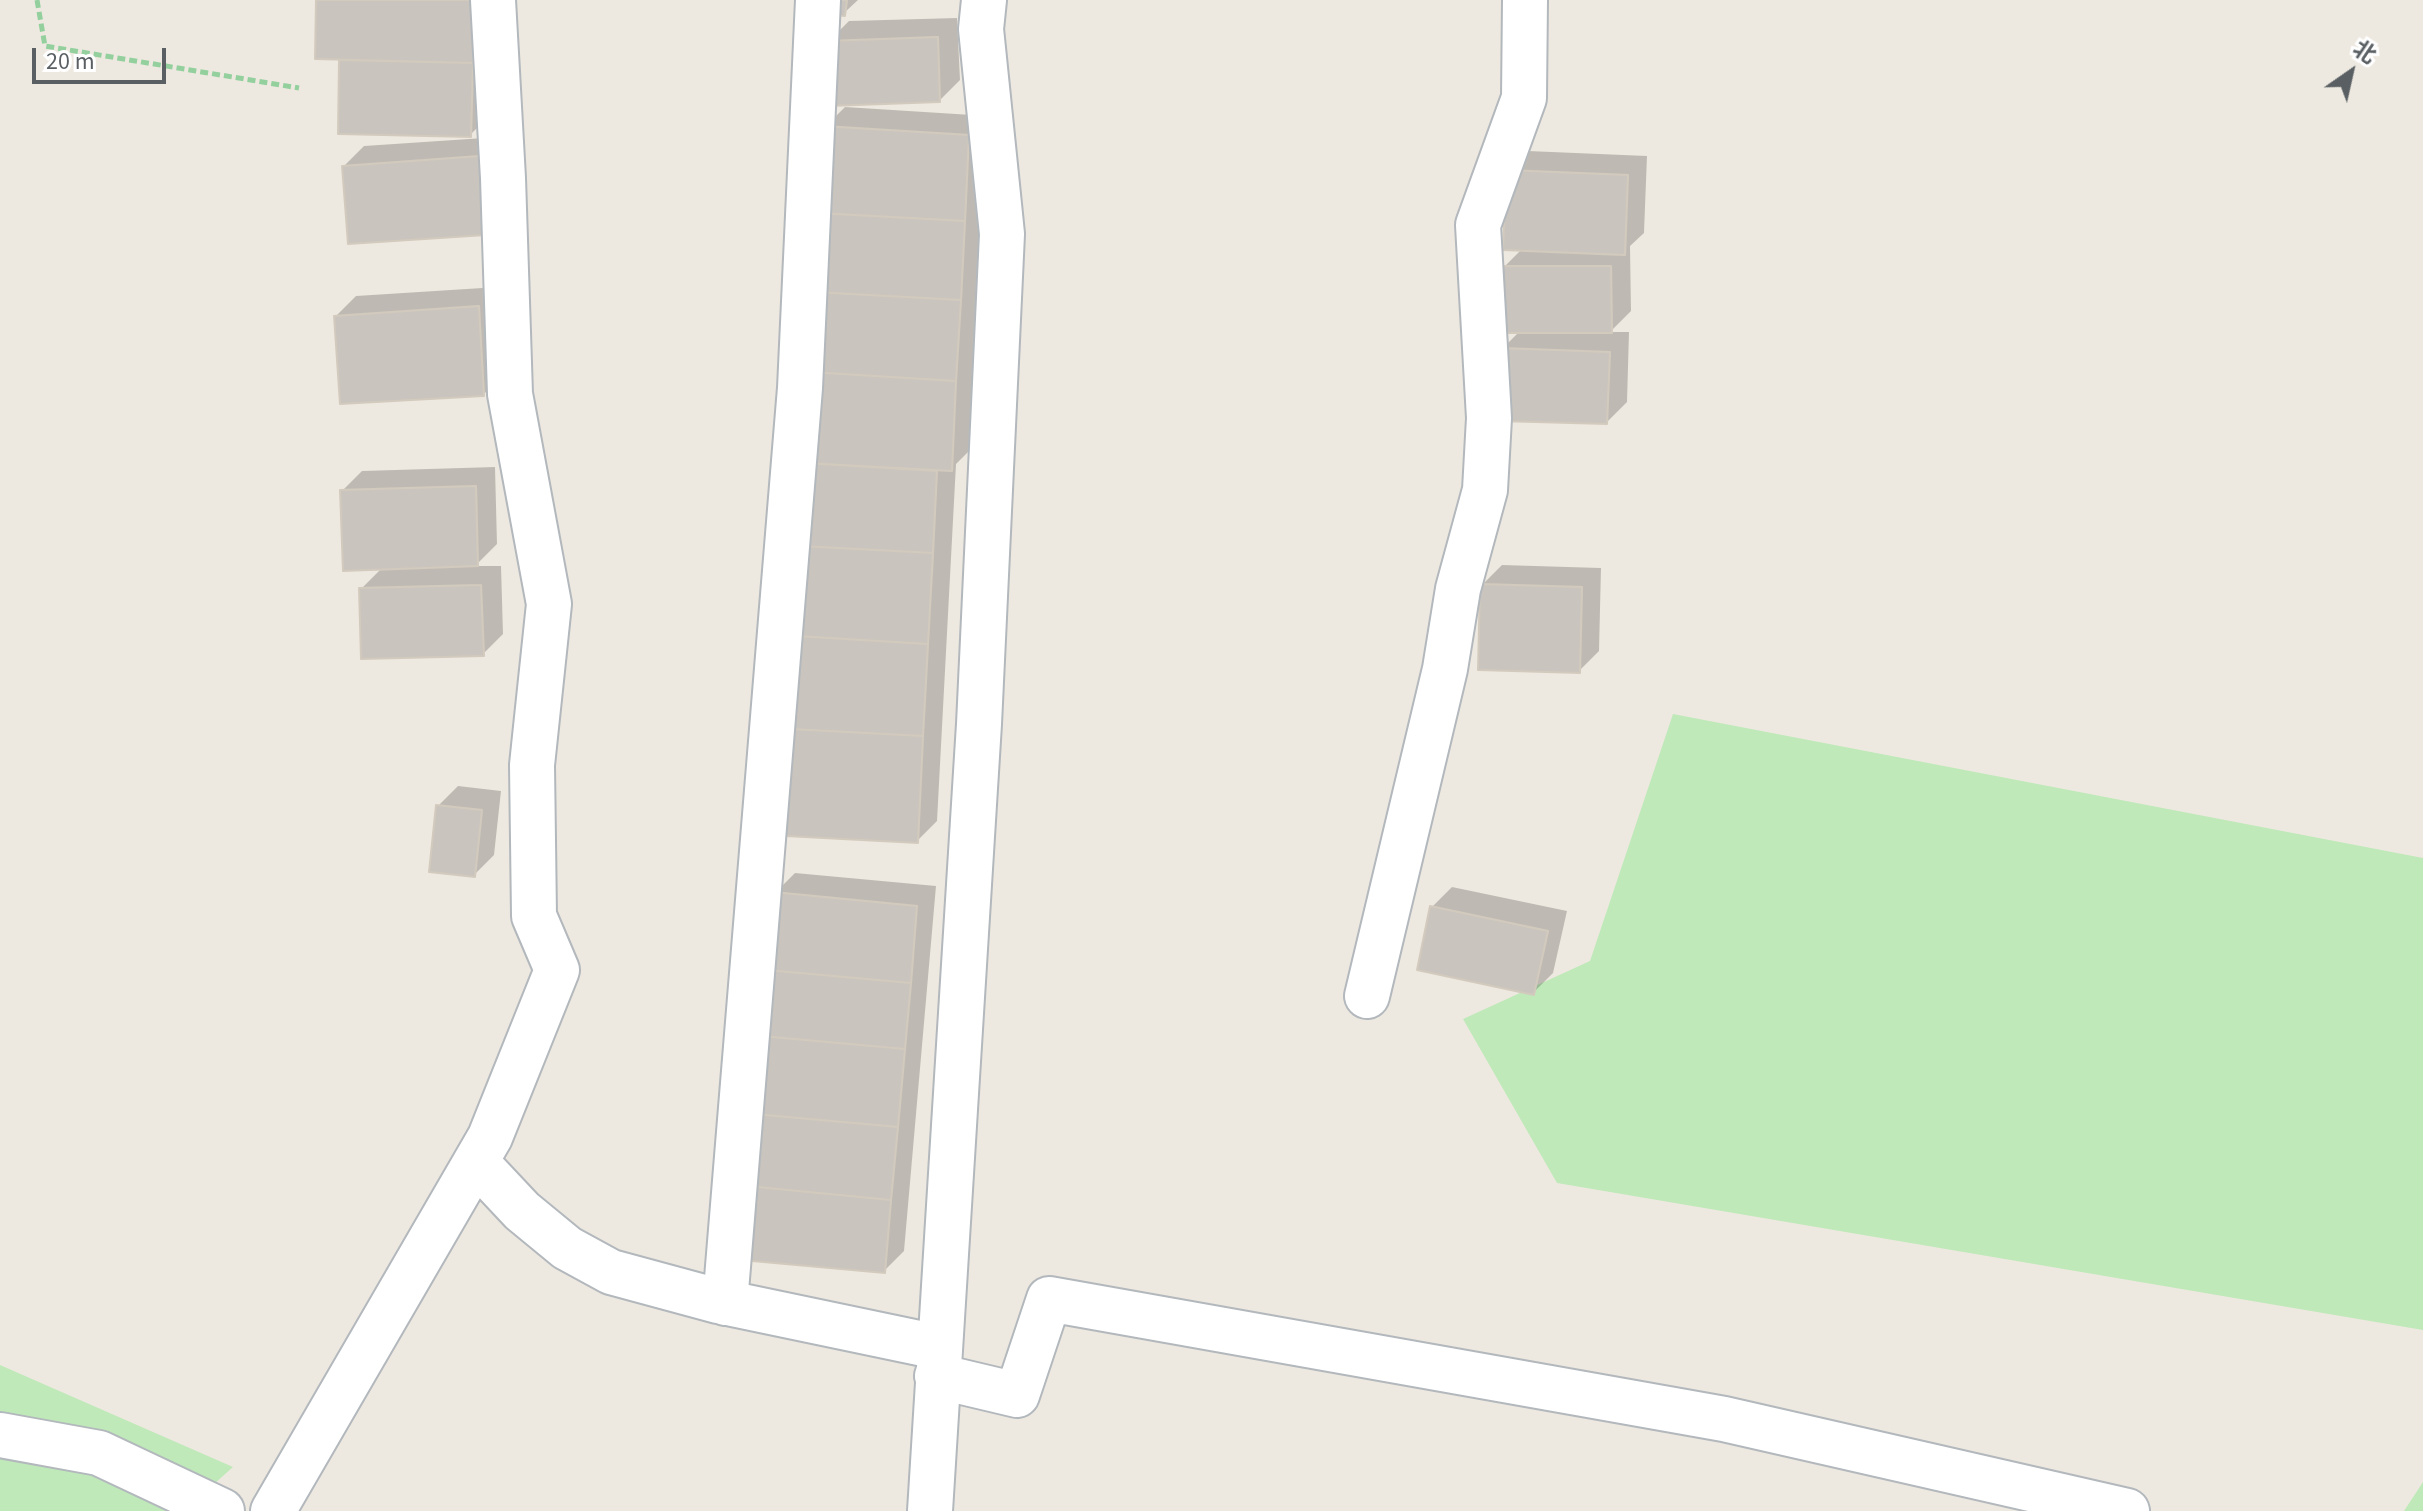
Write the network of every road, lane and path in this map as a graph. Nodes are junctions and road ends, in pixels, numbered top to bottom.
1 (37, 0) edge
2 (493, 0) edge
3 (818, 0) edge
4 (984, 0) edge
5 (1525, 0) edge
6 (299, 88) dead end
7 (1367, 996) dead end
8 (476, 1162) junction
9 (725, 1303) junction
10 (938, 1361) junction
11 (0, 1435) edge
12 (222, 1511) edge
13 (273, 1511) edge
14 (930, 1511) edge
15 (2127, 1511) edge

1 - 6 path
2 - 8 lane
3 - 9 lane
4 - 10 lane
5 - 7 lane
8 - 9 lane
8 - 13 lane
9 - 10 lane
10 - 14 lane
10 - 15 lane
11 - 12 lane

